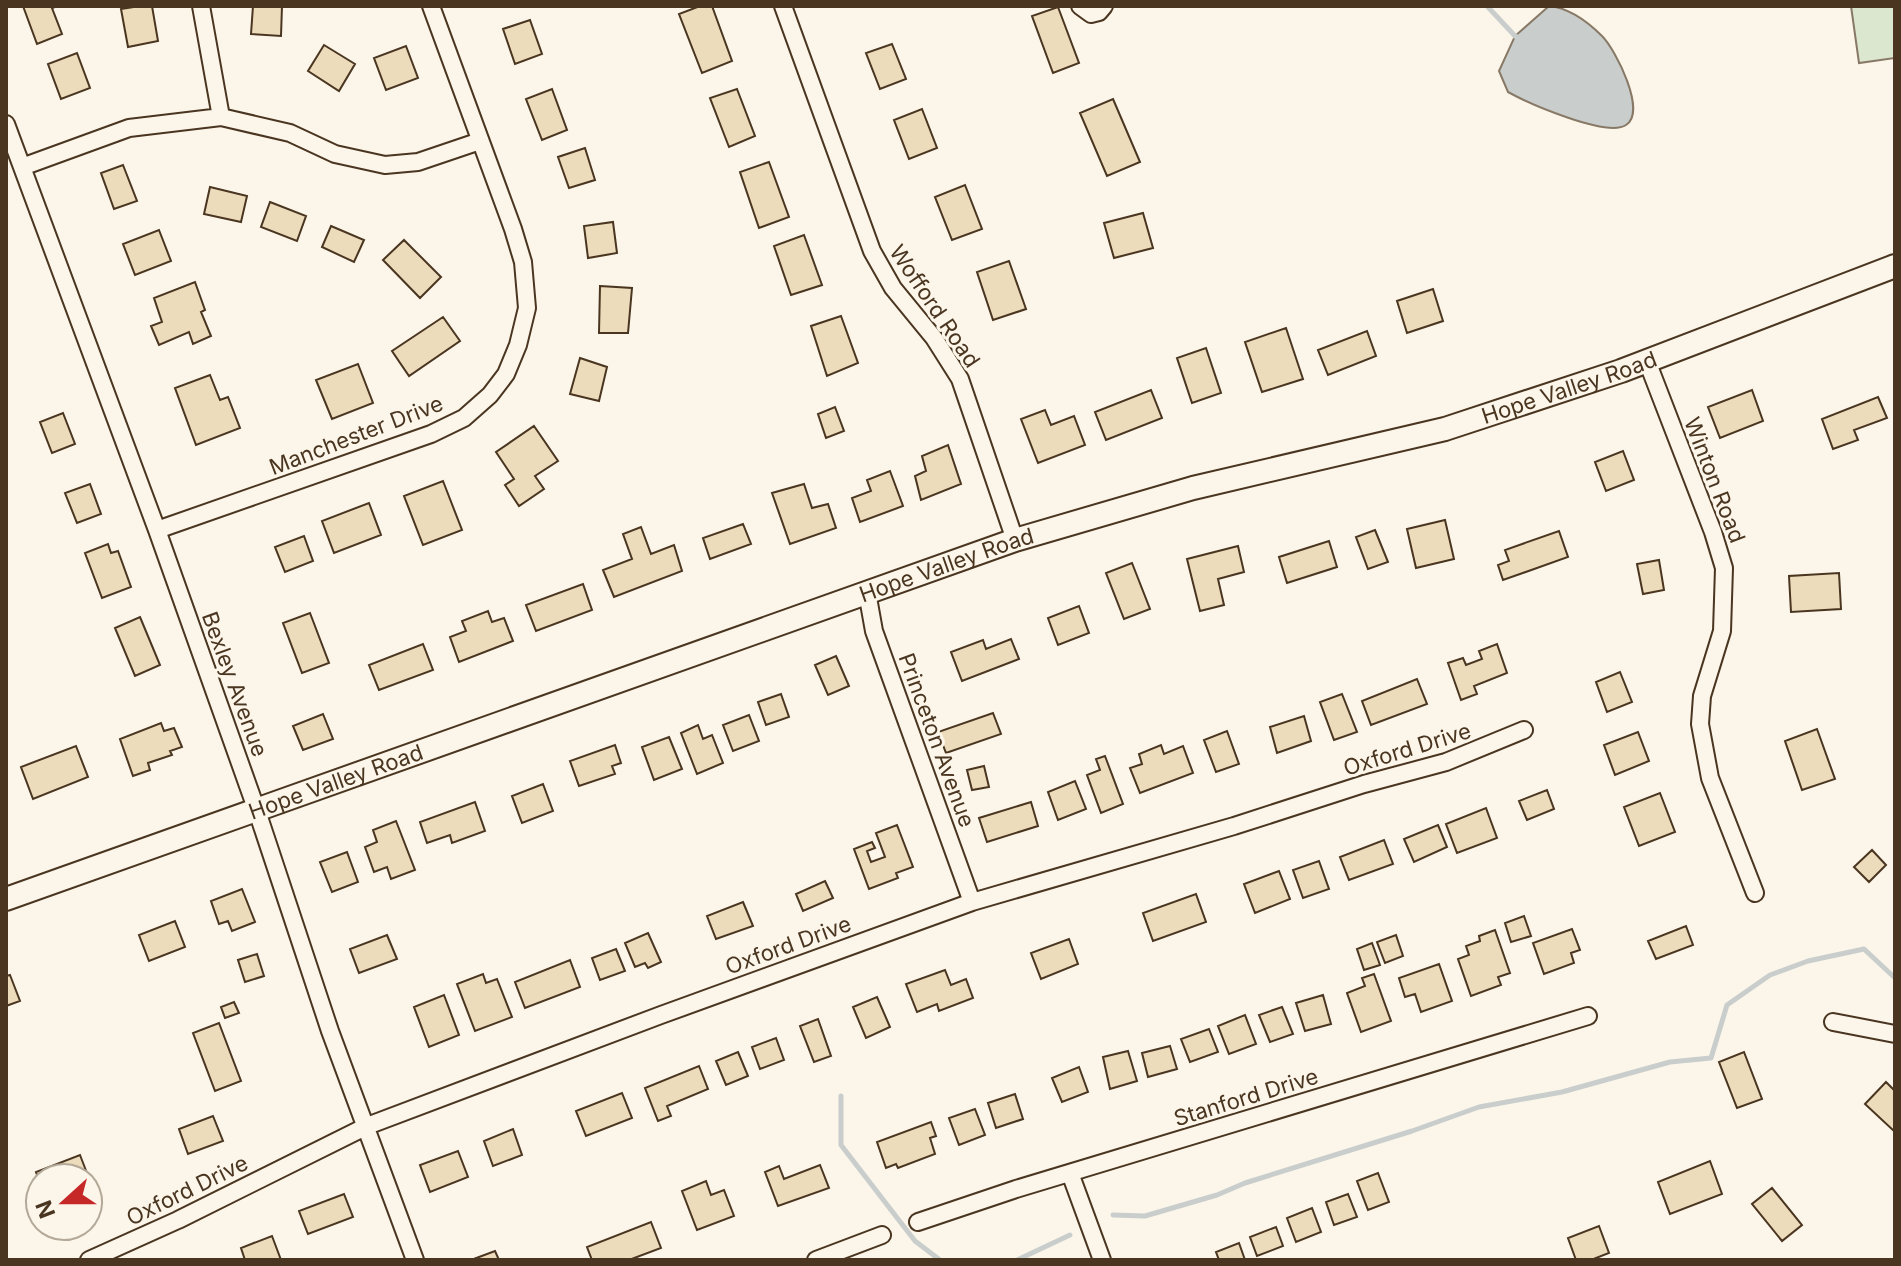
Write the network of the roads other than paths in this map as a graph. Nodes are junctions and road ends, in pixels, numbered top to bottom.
1 (201, 6) edge
2 (431, 6) edge
3 (783, 6) edge
4 (1080, 6) edge
5 (1104, 6) edge
6 (221, 117) junction
7 (6, 124) edge
8 (480, 141) junction
9 (22, 167) junction
10 (1895, 266) edge
11 (1647, 361) junction
12 (157, 530) junction
13 (1015, 540) junction
14 (867, 592) junction
15 (1524, 730) dead end
16 (257, 811) junction
17 (1755, 893) dead end
18 (6, 899) edge
19 (972, 902) junction
20 (1588, 1016) dead end
21 (1833, 1022) dead end
22 (1895, 1034) edge
23 (367, 1126) junction
24 (1070, 1173) junction
25 (918, 1222) dead end
26 (882, 1235) dead end
27 (89, 1260) edge
28 (415, 1260) edge
29 (816, 1260) edge
30 (1102, 1260) edge

1 - 6 street
2 - 8 street, Manchester Drive
3 - 13 street, Wofford Road
4 - 5 street
6 - 8 street
6 - 9 street
7 - 9 street, Bexley Avenue
8 - 12 street, Manchester Drive
9 - 12 street, Bexley Avenue
10 - 11 main road, Hope Valley Road
11 - 13 main road, Hope Valley Road
11 - 17 street, Winton Road
12 - 16 street, Bexley Avenue
13 - 14 main road, Hope Valley Road
14 - 16 main road, Hope Valley Road
14 - 19 street, Princeton Avenue
15 - 19 street, Oxford Drive
16 - 18 main road, Hope Valley Road
16 - 23 street, Bexley Avenue
19 - 23 street, Oxford Drive
20 - 24 street, Stanford Drive
21 - 22 street
23 - 27 street, Oxford Drive
23 - 28 street, Bexley Avenue
24 - 25 street, Stanford Drive
24 - 30 street
26 - 29 street

